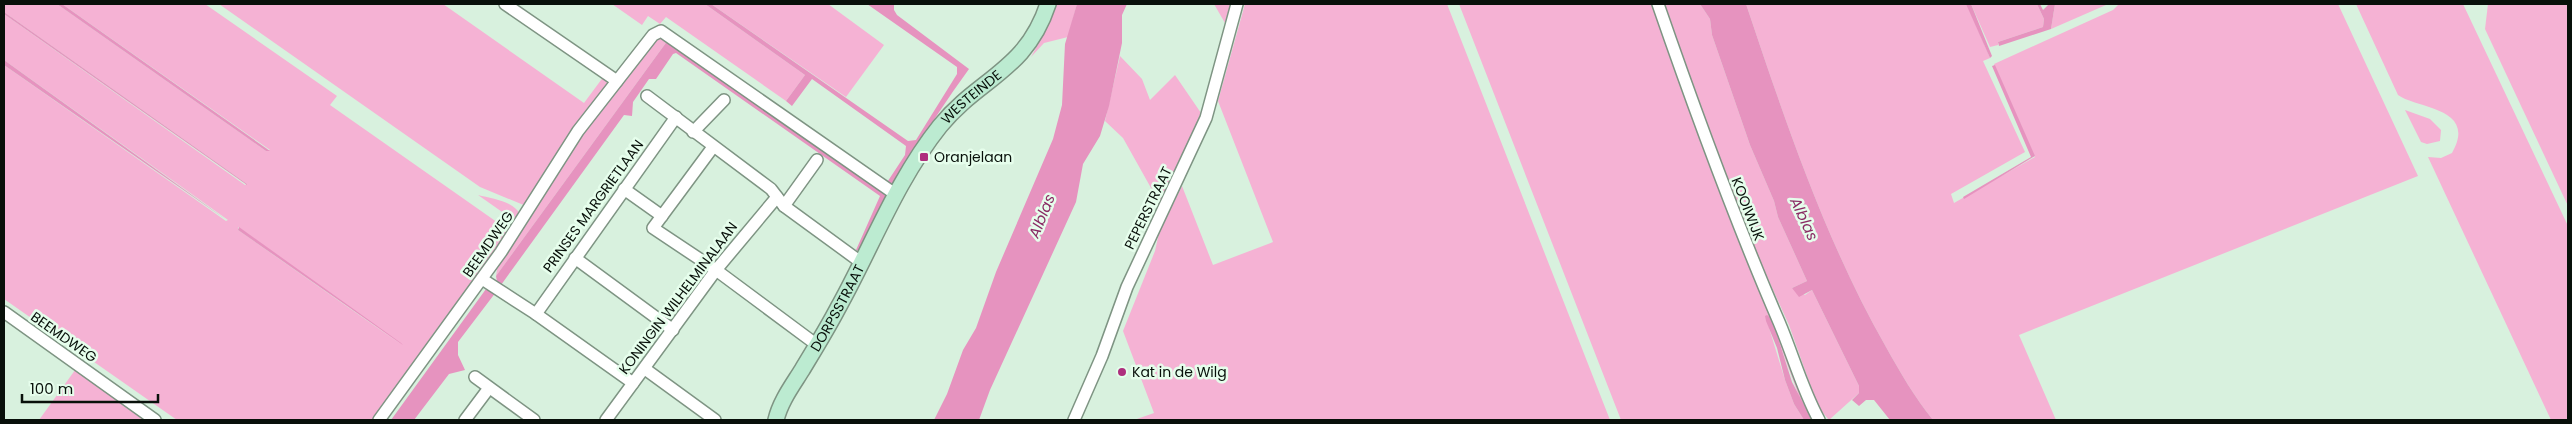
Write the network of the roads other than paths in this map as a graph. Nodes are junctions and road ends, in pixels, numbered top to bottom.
1 (505, 4) edge
2 (1048, 4) edge
3 (1237, 4) edge
4 (1658, 4) edge
5 (617, 81) junction
6 (647, 96) dead end
7 (724, 100) dead end
8 (676, 117) junction
9 (693, 132) junction
10 (713, 147) junction
11 (816, 160) dead end
12 (624, 190) junction
13 (895, 194) junction
14 (780, 201) junction
15 (662, 216) junction
16 (575, 258) junction
17 (862, 263) junction
18 (716, 270) junction
19 (482, 279) junction
20 (4, 312) edge
21 (536, 314) junction
22 (673, 330) junction
23 (817, 345) junction
24 (644, 370) junction
25 (475, 377) dead end
26 (633, 383) junction
27 (489, 388) junction
28 (156, 420) edge
29 (379, 420) edge
30 (465, 420) edge
31 (534, 420) edge
32 (606, 420) edge
33 (715, 420) edge
34 (776, 420) edge
35 (1074, 420) edge
36 (1819, 420) edge

1 - 5 street
2 - 13 street, WESTEINDE
3 - 35 street, PEPERSTRAAT
4 - 36 street, KOOIWIJK
5 - 13 street, BEEMDWEG
5 - 19 street, BEEMDWEG
6 - 8 street
7 - 9 street
8 - 9 street
8 - 12 street, PRINSES MARGRIETLAAN
9 - 10 street
10 - 14 street
10 - 15 street
11 - 14 street, KONINGIN WILHELMINALAAN
12 - 15 street
12 - 16 street, PRINSES MARGRIETLAAN
13 - 17 street, DORPSSTRAAT
14 - 17 street
14 - 18 street, KONINGIN WILHELMINALAAN
15 - 18 street
16 - 21 street, PRINSES MARGRIETLAAN
16 - 22 street
17 - 23 street, DORPSSTRAAT
18 - 22 street, KONINGIN WILHELMINALAAN
18 - 23 street
19 - 21 street
19 - 29 street, BEEMDWEG
20 - 28 street, BEEMDWEG
21 - 26 street
22 - 24 street, KONINGIN WILHELMINALAAN
23 - 34 street, DORPSSTRAAT
24 - 26 street, KONINGIN WILHELMINALAAN
24 - 33 street
25 - 27 street
26 - 32 street, KONINGIN WILHELMINALAAN
27 - 30 street
27 - 31 street

